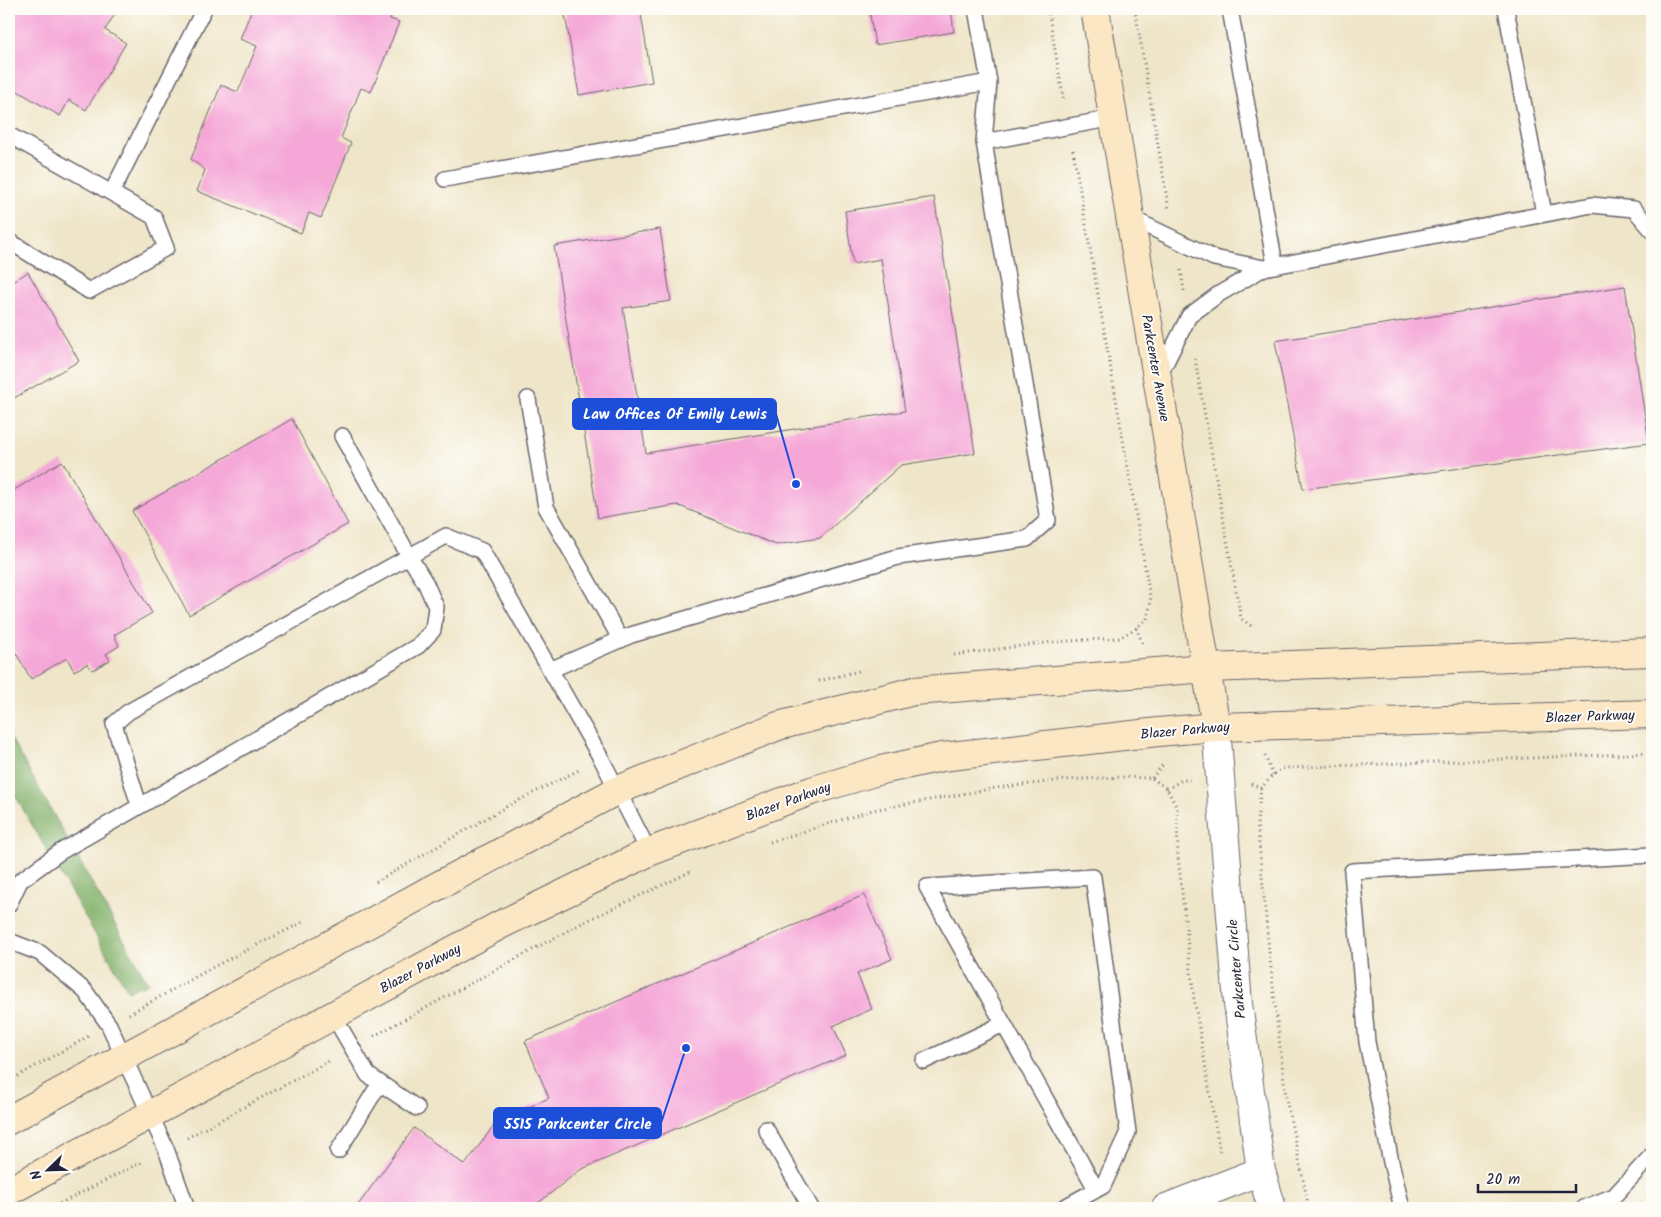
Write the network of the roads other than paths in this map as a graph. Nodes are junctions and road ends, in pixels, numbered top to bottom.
1 (204, 9) edge
2 (976, 9) edge
3 (1095, 9) edge
4 (1230, 9) edge
5 (1506, 9) edge
6 (989, 82) junction
7 (1114, 118) junction
8 (9, 135) edge
9 (984, 142) junction
10 (445, 179) dead end
11 (112, 192) junction
12 (1544, 214) junction
13 (1131, 218) junction
14 (1652, 230) edge
15 (9, 240) edge
16 (1269, 266) junction
17 (1158, 378) junction
18 (528, 399) dead end
19 (342, 436) dead end
20 (409, 556) junction
21 (621, 640) junction
22 (1652, 652) edge
23 (1207, 668) junction
24 (550, 670) junction
25 (1652, 714) edge
26 (1216, 727) junction
27 (618, 790) junction
28 (139, 805) junction
29 (649, 852) junction
30 (1652, 855) edge
31 (9, 904) edge
32 (9, 941) edge
33 (333, 1016) junction
34 (1003, 1024) junction
35 (124, 1057) junction
36 (924, 1061) dead end
37 (380, 1083) junction
38 (417, 1108) dead end
39 (151, 1114) junction
40 (9, 1120) edge
41 (766, 1129) dead end
42 (338, 1151) dead end
43 (1652, 1155) edge
44 (1261, 1171) junction
45 (1096, 1189) junction
46 (9, 1191) edge
47 (1603, 1205) edge
48 (184, 1208) edge
49 (811, 1208) edge
50 (1063, 1208) edge
51 (1166, 1208) edge
52 (1272, 1208) edge
53 (1402, 1208) edge
54 (1584, 1208) edge

1 - 11 lane
2 - 6 lane
3 - 7 street, Parkcenter Avenue
4 - 16 lane
5 - 12 lane
6 - 9 lane
6 - 10 lane
7 - 9 lane
7 - 13 street, Parkcenter Avenue
8 - 11 lane
9 - 21 lane
11 - 15 lane
12 - 14 lane
12 - 16 lane
13 - 16 lane
13 - 17 street, Parkcenter Avenue
16 - 17 lane
17 - 23 street, Parkcenter Avenue
18 - 21 lane
19 - 20 lane
20 - 24 lane
20 - 28 lane
20 - 28 lane
21 - 24 lane
22 - 23 street
23 - 26 street, Parkcenter Avenue
23 - 27 street
24 - 27 lane
25 - 26 street, Blazer Parkway
26 - 29 street, Blazer Parkway
26 - 44 street, Parkcenter Circle
27 - 29 lane
27 - 35 street
28 - 31 lane
29 - 33 street, Blazer Parkway
30 - 53 lane
32 - 35 lane
33 - 37 lane
33 - 39 street, Blazer Parkway
34 - 36 lane
34 - 45 lane
34 - 45 lane
35 - 39 lane
35 - 40 street
37 - 38 lane
37 - 42 lane
39 - 46 street, Blazer Parkway
39 - 48 lane
41 - 49 lane
43 - 47 lane
44 - 51 street
44 - 52 street, Parkcenter Circle
45 - 50 lane
47 - 54 lane

